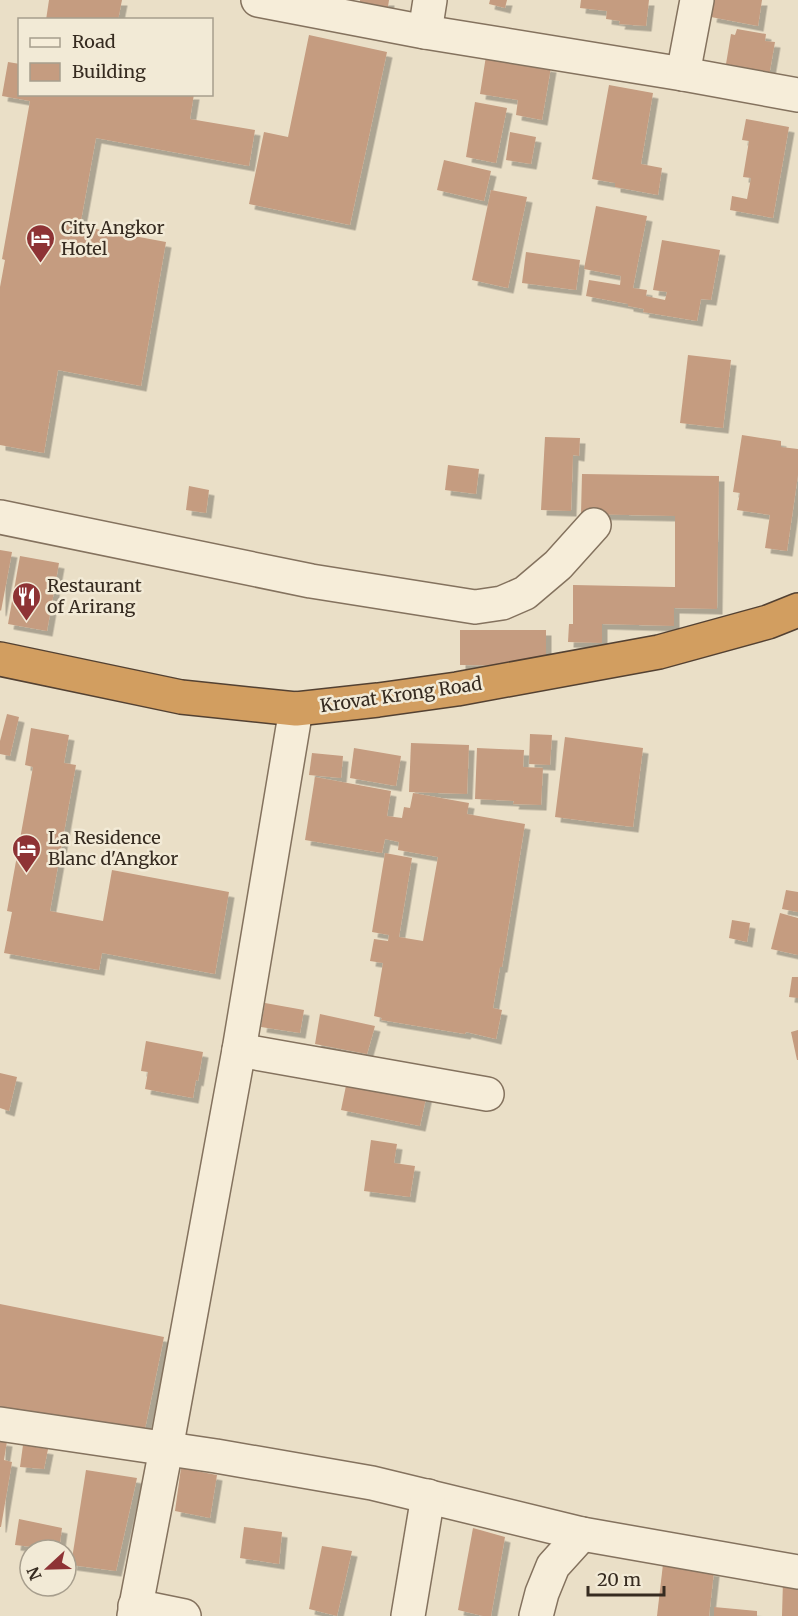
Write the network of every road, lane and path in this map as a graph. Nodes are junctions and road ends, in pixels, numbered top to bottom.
1 (258, 0) edge
2 (430, 0) edge
3 (697, 0) edge
4 (425, 32) junction
5 (683, 74) junction
6 (798, 95) edge
7 (0, 517) edge
8 (594, 525) dead end
9 (798, 610) edge
10 (0, 659) edge
11 (296, 709) junction
12 (239, 1050) junction
13 (487, 1094) dead end
14 (0, 1424) edge
15 (166, 1449) junction
16 (428, 1496) junction
17 (582, 1534) junction
18 (798, 1572) edge
19 (134, 1611) edge
20 (184, 1616) edge
21 (408, 1616) edge
22 (536, 1616) edge

1 - 4 street
2 - 4 street
3 - 5 street
4 - 5 street
5 - 6 street
7 - 8 street
9 - 11 highway, Krovat Krong Road
10 - 11 highway, Krovat Krong Road
11 - 12 street
12 - 13 street
12 - 15 street
14 - 15 street
15 - 16 street
15 - 19 street
16 - 17 street
16 - 21 street
17 - 18 street
17 - 22 street
19 - 20 street

